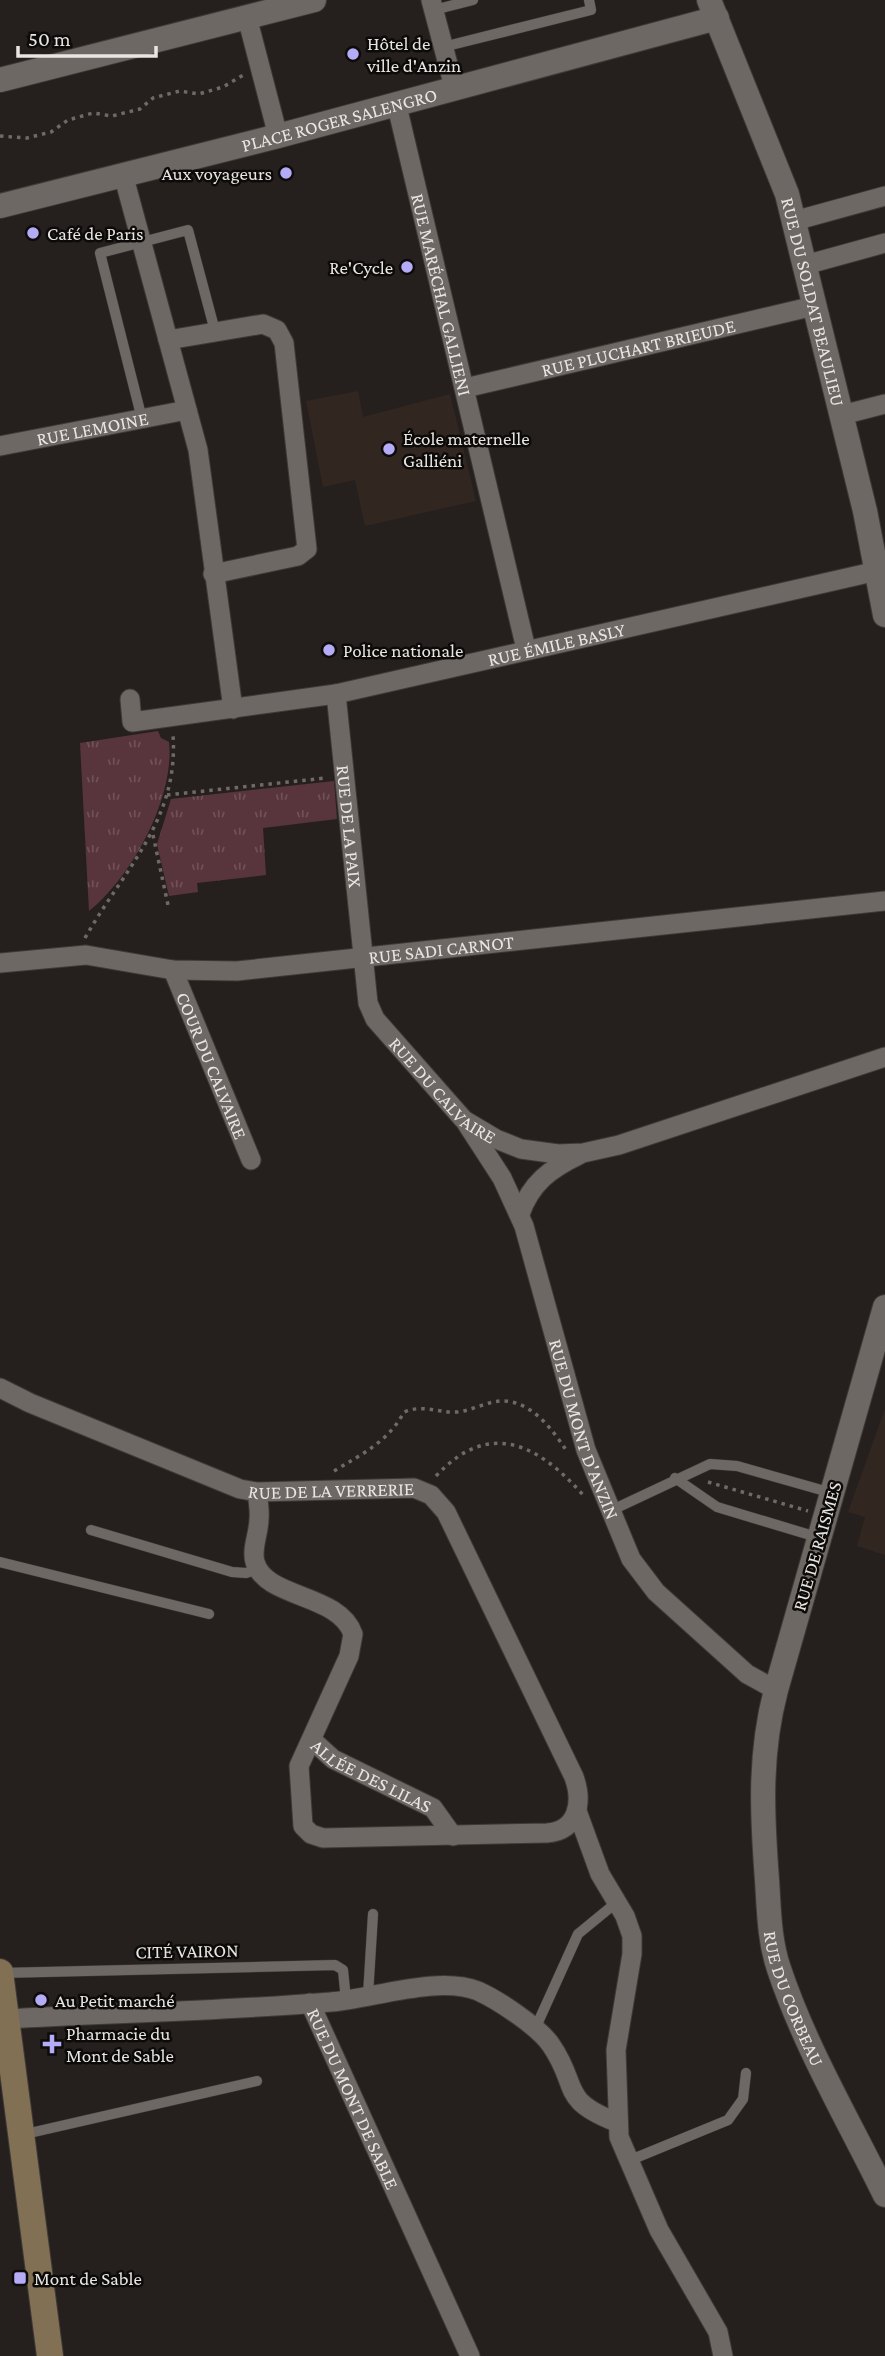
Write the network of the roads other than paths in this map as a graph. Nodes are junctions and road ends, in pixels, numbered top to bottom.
1 (314, 0) edge
2 (473, 0) edge
3 (589, 0) edge
4 (433, 5) edge
5 (713, 9) edge
6 (247, 17) junction
7 (443, 47) junction
8 (0, 80) edge
9 (454, 87) junction
10 (396, 102) junction
11 (278, 136) junction
12 (123, 174) junction
13 (885, 196) edge
14 (0, 205) edge
15 (793, 221) junction
16 (142, 242) junction
17 (885, 243) edge
18 (804, 265) junction
19 (814, 306) junction
20 (215, 331) junction
21 (168, 340) junction
22 (465, 388) junction
23 (885, 404) edge
24 (187, 410) junction
25 (842, 415) junction
26 (142, 419) junction
27 (0, 446) edge
28 (877, 571) junction
29 (213, 575) junction
30 (885, 615) edge
31 (526, 649) junction
32 (336, 694) junction
33 (130, 699) dead end
34 (233, 709) junction
35 (885, 901) edge
36 (362, 959) junction
37 (0, 963) edge
38 (173, 970) junction
39 (885, 1057) edge
40 (464, 1120) junction
41 (583, 1153) junction
42 (251, 1160) dead end
43 (520, 1214) junction
44 (885, 1307) edge
45 (0, 1388) edge
46 (0, 1397) edge
47 (30, 1403) junction
48 (675, 1478) junction
49 (257, 1492) junction
50 (833, 1493) junction
51 (609, 1511) junction
52 (91, 1530) dead end
53 (820, 1538) junction
54 (0, 1562) edge
55 (258, 1569) junction
56 (209, 1614) dead end
57 (776, 1690) junction
58 (312, 1740) junction
59 (761, 1787) joint
60 (578, 1806) junction
61 (453, 1836) junction
62 (617, 1902) junction
63 (373, 1914) dead end
64 (0, 1973) edge
65 (368, 1994) junction
66 (346, 2000) junction
67 (310, 2003) junction
68 (6, 2018) junction
69 (535, 2029) junction
70 (746, 2073) dead end
71 (257, 2081) dead end
72 (8, 2091) edge
73 (616, 2122) junction
74 (21, 2135) junction
75 (627, 2161) junction
76 (885, 2195) edge
77 (50, 2356) edge
78 (470, 2356) edge
79 (723, 2356) edge

1 - 6 street
2 - 4 lane
3 - 7 lane
4 - 7 street
5 - 9 street, PLACE ROGER SALENGRO
5 - 15 street, RUE DU SOLDAT BEAULIEU
6 - 8 street
6 - 11 street
7 - 9 street
9 - 10 street, PLACE ROGER SALENGRO
10 - 11 street, PLACE ROGER SALENGRO
10 - 22 street, RUE MARÉCHAL GALLIENI
11 - 12 street, PLACE ROGER SALENGRO
12 - 14 street, PLACE ROGER SALENGRO
12 - 16 street
13 - 15 street
15 - 18 street, RUE DU SOLDAT BEAULIEU
16 - 20 lane
16 - 21 street
16 - 26 lane
17 - 18 street
18 - 19 street, RUE DU SOLDAT BEAULIEU
19 - 22 street, RUE PLUCHART BRIEUDE
19 - 25 street, RUE DU SOLDAT BEAULIEU
20 - 21 street
20 - 29 street
21 - 24 street
22 - 31 street, RUE MARÉCHAL GALLIENI
23 - 25 street
24 - 26 street, RUE LEMOINE
24 - 29 street
25 - 28 street, RUE DU SOLDAT BEAULIEU
26 - 27 street, RUE LEMOINE
28 - 30 street, RUE DU SOLDAT BEAULIEU
28 - 31 street, RUE ÉMILE BASLY
29 - 34 street
31 - 32 street, RUE ÉMILE BASLY
32 - 34 street, RUE ÉMILE BASLY
32 - 36 street, RUE DE LA PAIX
33 - 34 street, RUE ÉMILE BASLY
35 - 36 street, RUE SADI CARNOT
36 - 38 street, RUE SADI CARNOT
36 - 40 street, RUE DU CALVAIRE
37 - 38 street, RUE SADI CARNOT
38 - 42 street, COUR DU CALVAIRE
39 - 41 street, RUE DU CALVAIRE
40 - 41 street, RUE DU CALVAIRE
40 - 43 street, RUE DU MONT D'ANZIN
41 - 43 street, RUE DU CALVAIRE
43 - 51 street, RUE DU MONT D'ANZIN
44 - 50 street, RUE DE RAISMES
45 - 47 street, RUE DE LA VERRERIE
46 - 47 street, RUE DE LA VERRERIE
47 - 49 street, RUE DE LA VERRERIE
48 - 50 lane
48 - 51 lane
48 - 53 lane
49 - 55 street
49 - 60 street, RUE DE LA VERRERIE
50 - 53 street, RUE DE RAISMES
51 - 57 street, RUE DU MONT D'ANZIN
52 - 55 lane
53 - 57 street, RUE DE RAISMES
54 - 56 lane
55 - 58 street
57 - 59 street, RUE DE RAISMES
58 - 61 street, ALLÉE DES LILAS
58 - 61 street, ALLÉE DES LILAS
59 - 76 street, RUE DU CORBEAU
60 - 61 street, ALLÉE DES LILAS
60 - 62 street, RUE DE LA VERRERIE
62 - 69 lane
62 - 73 street, RUE DE LA VERRERIE
63 - 65 lane
64 - 66 lane, CITÉ VAIRON
64 - 68 main road
65 - 66 street
65 - 69 street
66 - 67 street
67 - 68 street, RUE DU MONT DE SABLE
67 - 78 street, RUE DU MONT DE SABLE
68 - 72 main road
69 - 73 street
70 - 75 lane
71 - 74 lane
72 - 74 main road
73 - 75 street, RUE DE LA VERRERIE
74 - 77 main road
75 - 79 street, RUE DE LA VERRERIE

